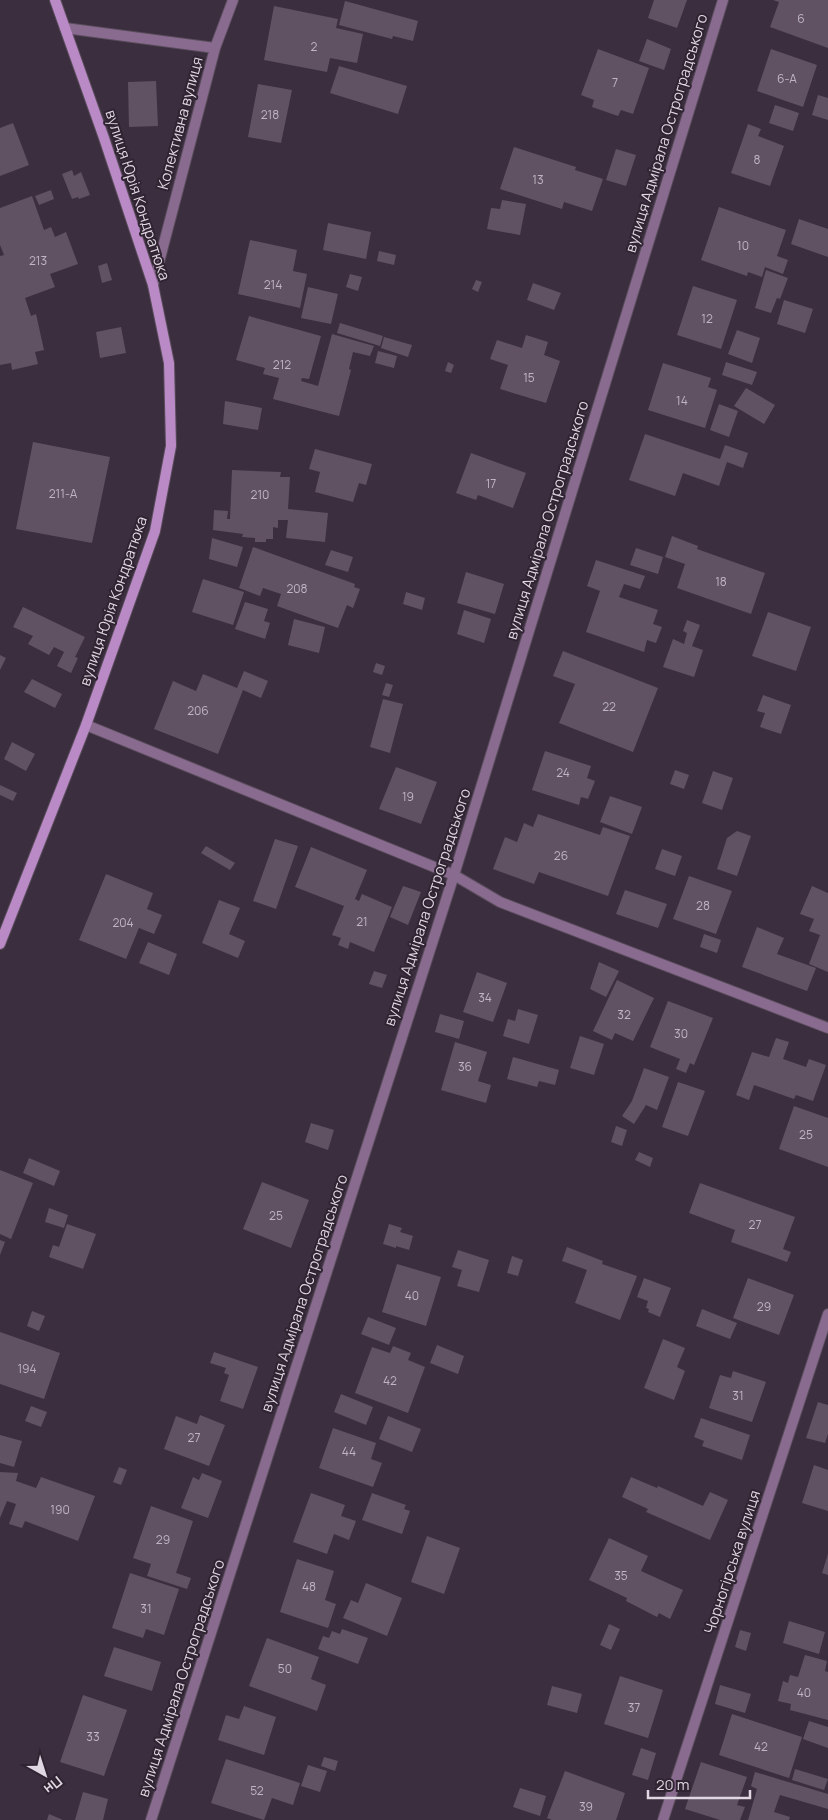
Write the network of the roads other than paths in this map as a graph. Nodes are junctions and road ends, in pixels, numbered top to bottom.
1 (55, 0) edge
2 (233, 0) edge
3 (723, 0) edge
4 (65, 28) junction
5 (215, 48) junction
6 (153, 285) junction
7 (86, 726) junction
8 (454, 875) junction
9 (0, 942) edge
10 (828, 1028) edge
11 (828, 1314) edge
12 (151, 1820) edge
13 (663, 1820) edge

1 - 4 street, вулиця Юрія Кондратюка
2 - 5 street, Колективна вулиця
3 - 8 street, вулиця Адмірала Остроградського
4 - 5 street
4 - 6 street, вулиця Юрія Кондратюка
5 - 6 street, Колективна вулиця
6 - 7 street, вулиця Юрія Кондратюка
7 - 8 street
7 - 9 street, вулиця Юрія Кондратюка
8 - 10 street
8 - 12 street, вулиця Адмірала Остроградського
11 - 13 street, Чорногірська вулиця

